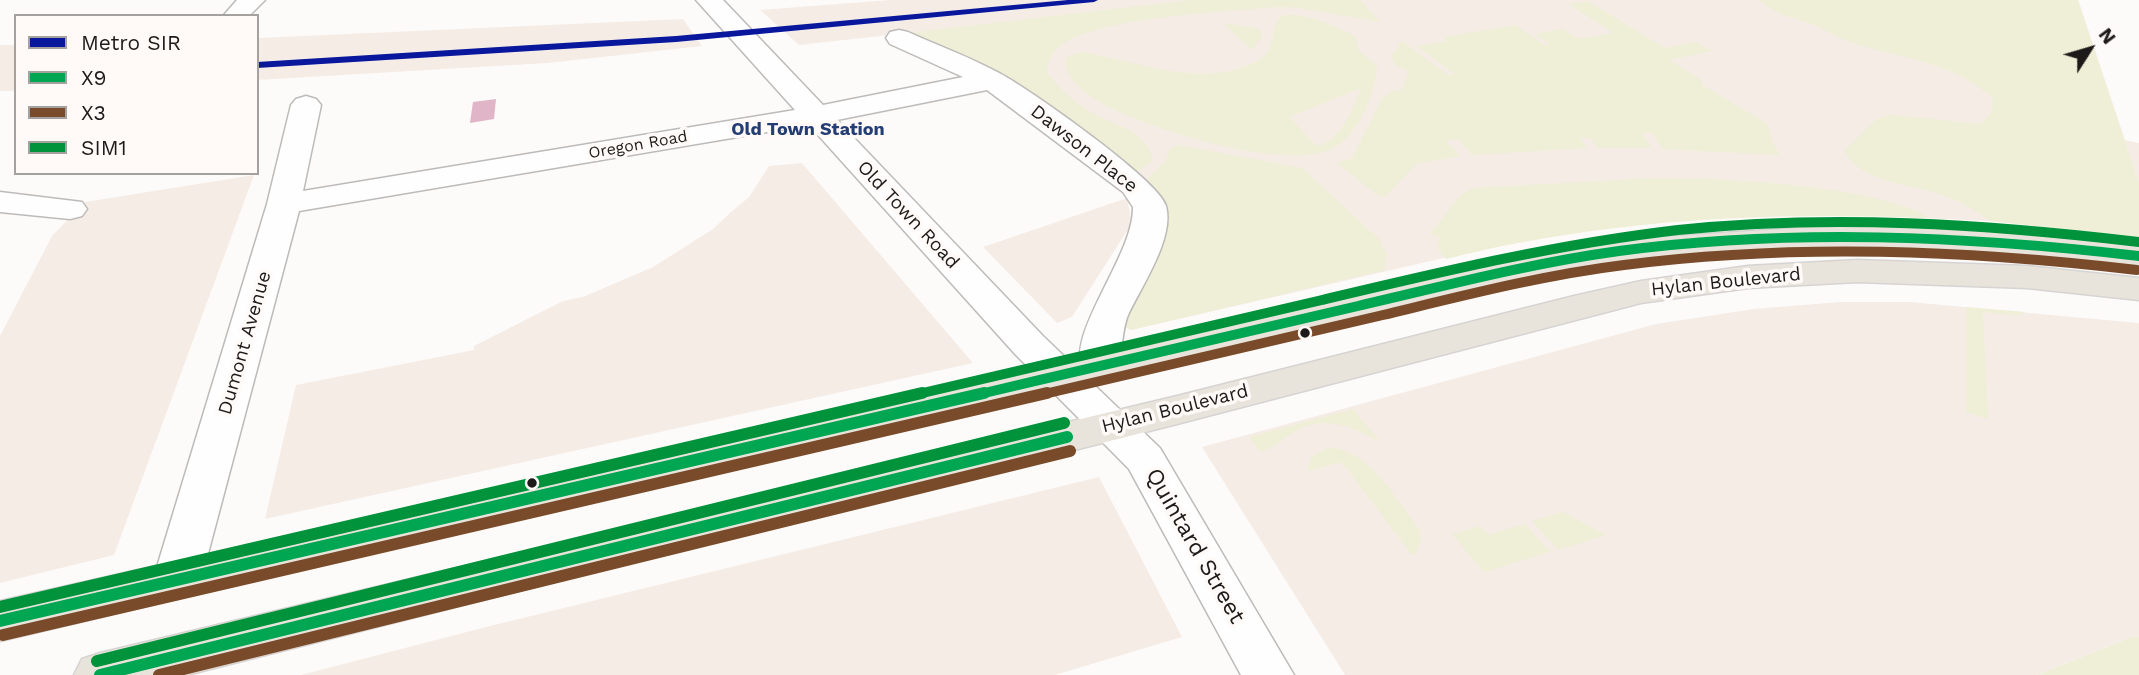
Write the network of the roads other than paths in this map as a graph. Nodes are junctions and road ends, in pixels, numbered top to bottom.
1 (253, 0) edge
2 (709, 0) edge
3 (236, 14) edge
4 (899, 38) dead end
5 (992, 80) junction
6 (306, 105) dead end
7 (816, 115) junction
8 (0, 202) edge
9 (284, 204) junction
10 (70, 209) dead end
11 (2139, 256) edge
12 (2139, 289) edge
13 (1080, 371) junction
14 (1112, 425) junction
15 (177, 580) junction
16 (0, 621) edge
17 (100, 675) edge
18 (1268, 675) edge

1 - 3 street
2 - 7 street, Old Town Road
4 - 5 street, Dawson Place
5 - 7 street, Oregon Road
5 - 13 street, Dawson Place
6 - 9 street, Dumont Avenue
7 - 9 street, Oregon Road
7 - 13 street, Old Town Road
8 - 10 street
9 - 15 street, Dumont Avenue
11 - 13 main road, Hylan Boulevard
12 - 14 main road, Hylan Boulevard
13 - 14 street, Old Town Road
13 - 15 main road, Hylan Boulevard
14 - 17 main road, Hylan Boulevard
14 - 18 street, Quintard Street
15 - 16 main road, Hylan Boulevard

